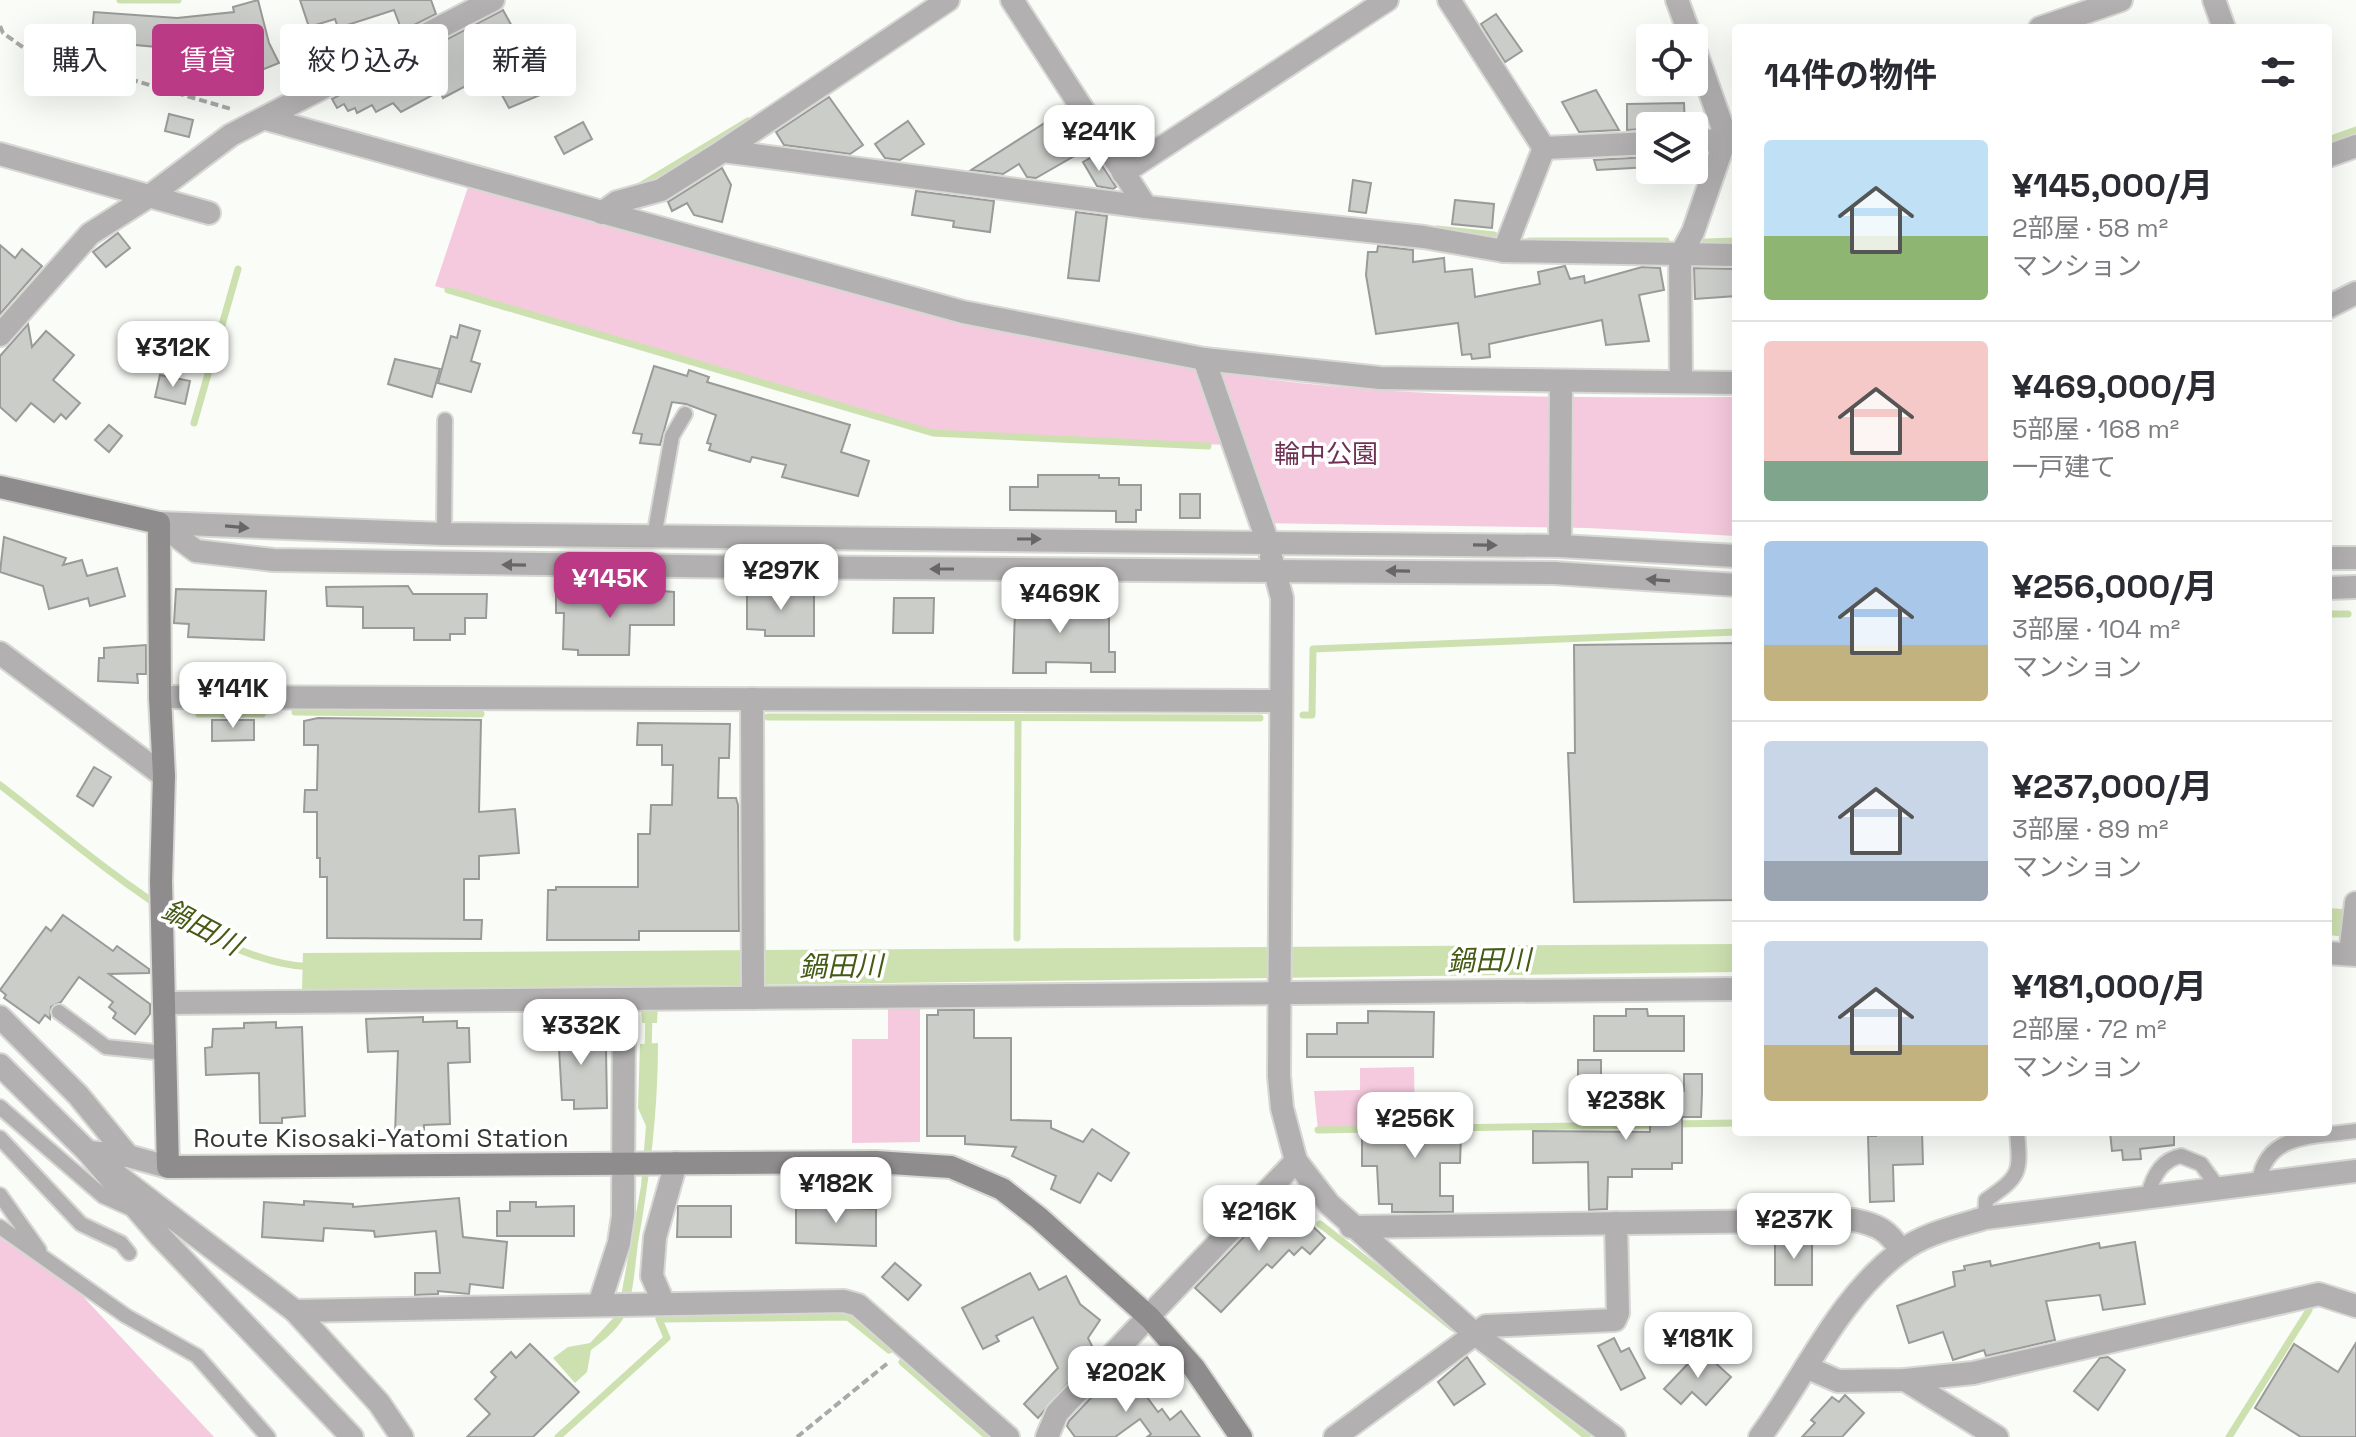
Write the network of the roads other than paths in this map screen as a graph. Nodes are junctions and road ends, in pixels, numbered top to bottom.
1 (493, 0) edge
2 (948, 0) edge
3 (1387, 0) edge
4 (1449, 0) edge
5 (1677, 0) edge
6 (2121, 0) edge
7 (2214, 0) edge
8 (1014, 1) edge
9 (1686, 24) edge
10 (2052, 24) edge
11 (2223, 24) edge
12 (1708, 83) edge
13 (266, 119) junction
14 (1729, 137) edge
15 (1708, 139) edge
16 (1636, 144) edge
17 (2356, 146) edge
18 (1544, 148) junction
19 (723, 151) junction
20 (0, 154) edge
21 (2332, 155) edge
22 (1123, 173) junction
23 (151, 195) junction
24 (1146, 207) junction
25 (209, 213) dead end
26 (602, 213) junction
27 (1504, 251) junction
28 (1732, 255) edge
29 (1680, 256) junction
30 (2356, 293) edge
31 (2332, 305) edge
32 (0, 335) edge
33 (1204, 359) junction
34 (1681, 382) junction
35 (1561, 383) junction
36 (1732, 383) edge
37 (685, 414) dead end
38 (445, 420) dead end
39 (0, 487) edge
40 (159, 523) junction
41 (444, 534) junction
42 (654, 537) junction
43 (1267, 540) junction
44 (1560, 546) junction
45 (1732, 556) edge
46 (2332, 558) edge
47 (2356, 558) edge
48 (1275, 569) junction
49 (1732, 585) edge
50 (2356, 587) edge
51 (2332, 588) edge
52 (0, 653) edge
53 (160, 697) junction
54 (752, 699) junction
55 (1279, 701) junction
56 (164, 776) junction
57 (2356, 904) edge
58 (2346, 951) edge
59 (1732, 989) edge
60 (752, 994) junction
61 (1279, 994) junction
62 (629, 999) junction
63 (164, 1003) junction
64 (59, 1012) dead end
65 (0, 1017) edge
66 (165, 1053) junction
67 (0, 1065) edge
68 (0, 1107) edge
69 (2356, 1131) edge
70 (2332, 1135) edge
71 (2017, 1136) edge
72 (2325, 1136) edge
73 (0, 1138) edge
74 (88, 1152) junction
75 (128, 1156) junction
76 (1296, 1161) junction
77 (667, 1163) junction
78 (627, 1164) junction
79 (168, 1167) junction
80 (2356, 1171) edge
81 (2259, 1181) junction
82 (2217, 1186) junction
83 (0, 1195) edge
84 (2148, 1196) junction
85 (140, 1212) junction
86 (1985, 1218) junction
87 (1616, 1223) junction
88 (0, 1227) edge
89 (1351, 1227) junction
90 (1901, 1251) junction
91 (129, 1253) dead end
92 (43, 1256) junction
93 (664, 1304) junction
94 (606, 1305) junction
95 (2356, 1306) edge
96 (295, 1311) junction
97 (1150, 1318) junction
98 (1475, 1334) junction
99 (1806, 1367) junction
100 (1905, 1380) junction
101 (268, 1437) edge
102 (352, 1437) edge
103 (402, 1437) edge
104 (1008, 1437) edge
105 (1047, 1437) edge
106 (1241, 1437) edge
107 (1335, 1437) edge
108 (1614, 1437) edge
109 (1760, 1437) edge
110 (1997, 1437) edge

1 - 13 street
2 - 19 street
3 - 22 street
4 - 18 street
5 - 9 street
6 - 10 street
7 - 11 street
8 - 22 street
12 - 14 street
13 - 23 street
13 - 26 street
14 - 15 street
14 - 29 street
16 - 18 street
17 - 21 street
18 - 27 street
19 - 24 street
19 - 26 street
20 - 23 street
22 - 24 street
23 - 25 street
23 - 32 street
24 - 27 street
26 - 33 street
27 - 29 street
28 - 29 street
29 - 34 street
30 - 31 street
33 - 35 street
33 - 43 street
34 - 35 street
34 - 36 street
35 - 44 street
37 - 42 lane
38 - 41 lane
39 - 40 main road
40 -> 41 street
48 -> 40 street
40 - 53 main road, Route Kisosaki-Yatomi Station
41 - 42 street
42 -> 43 street
43 -> 44 street
43 - 48 street
44 - 45 street
46 - 47 street
49 -> 48 street
48 - 55 street
50 - 51 street
52 - 56 street
53 - 54 street
53 - 56 main road, Route Kisosaki-Yatomi Station
54 - 55 street
54 - 60 street
55 - 61 street
56 - 63 main road, Route Kisosaki-Yatomi Station
57 - 58 street
59 - 61 street
60 - 61 street
60 - 62 street
61 - 76 street
62 - 63 street
62 - 78 street
63 - 66 main road, Route Kisosaki-Yatomi Station
64 - 66 lane
65 - 75 street
66 - 79 main road, Route Kisosaki-Yatomi Station
67 - 74 street
68 - 85 lane
69 - 70 lane
71 - 86 lane
72 - 81 lane
73 - 91 lane
74 - 75 street
74 - 85 street
74 - 96 street
75 - 79 street
76 - 89 street
76 - 97 street
77 - 78 main road, Route Kisosaki-Yatomi Station
77 - 93 street
77 - 97 main road, Route Kisosaki-Yatomi Station
78 - 79 main road, Route Kisosaki-Yatomi Station
78 - 94 street
80 - 81 street
81 - 82 street
82 - 84 street
82 - 84 lane
83 - 92 lane
84 - 86 street
85 - 102 street
86 - 90 street
87 - 89 street
87 - 90 street
87 - 98 street
88 - 92 lane
89 - 98 street
90 - 99 street
92 - 101 lane
93 - 94 street
93 - 104 street
94 - 96 street
95 - 100 street
96 - 103 street
97 - 105 street
97 - 106 main road, Route Kisosaki-Yatomi Station
98 - 107 street
98 - 108 street
99 - 100 street
99 - 109 street
100 - 110 street

